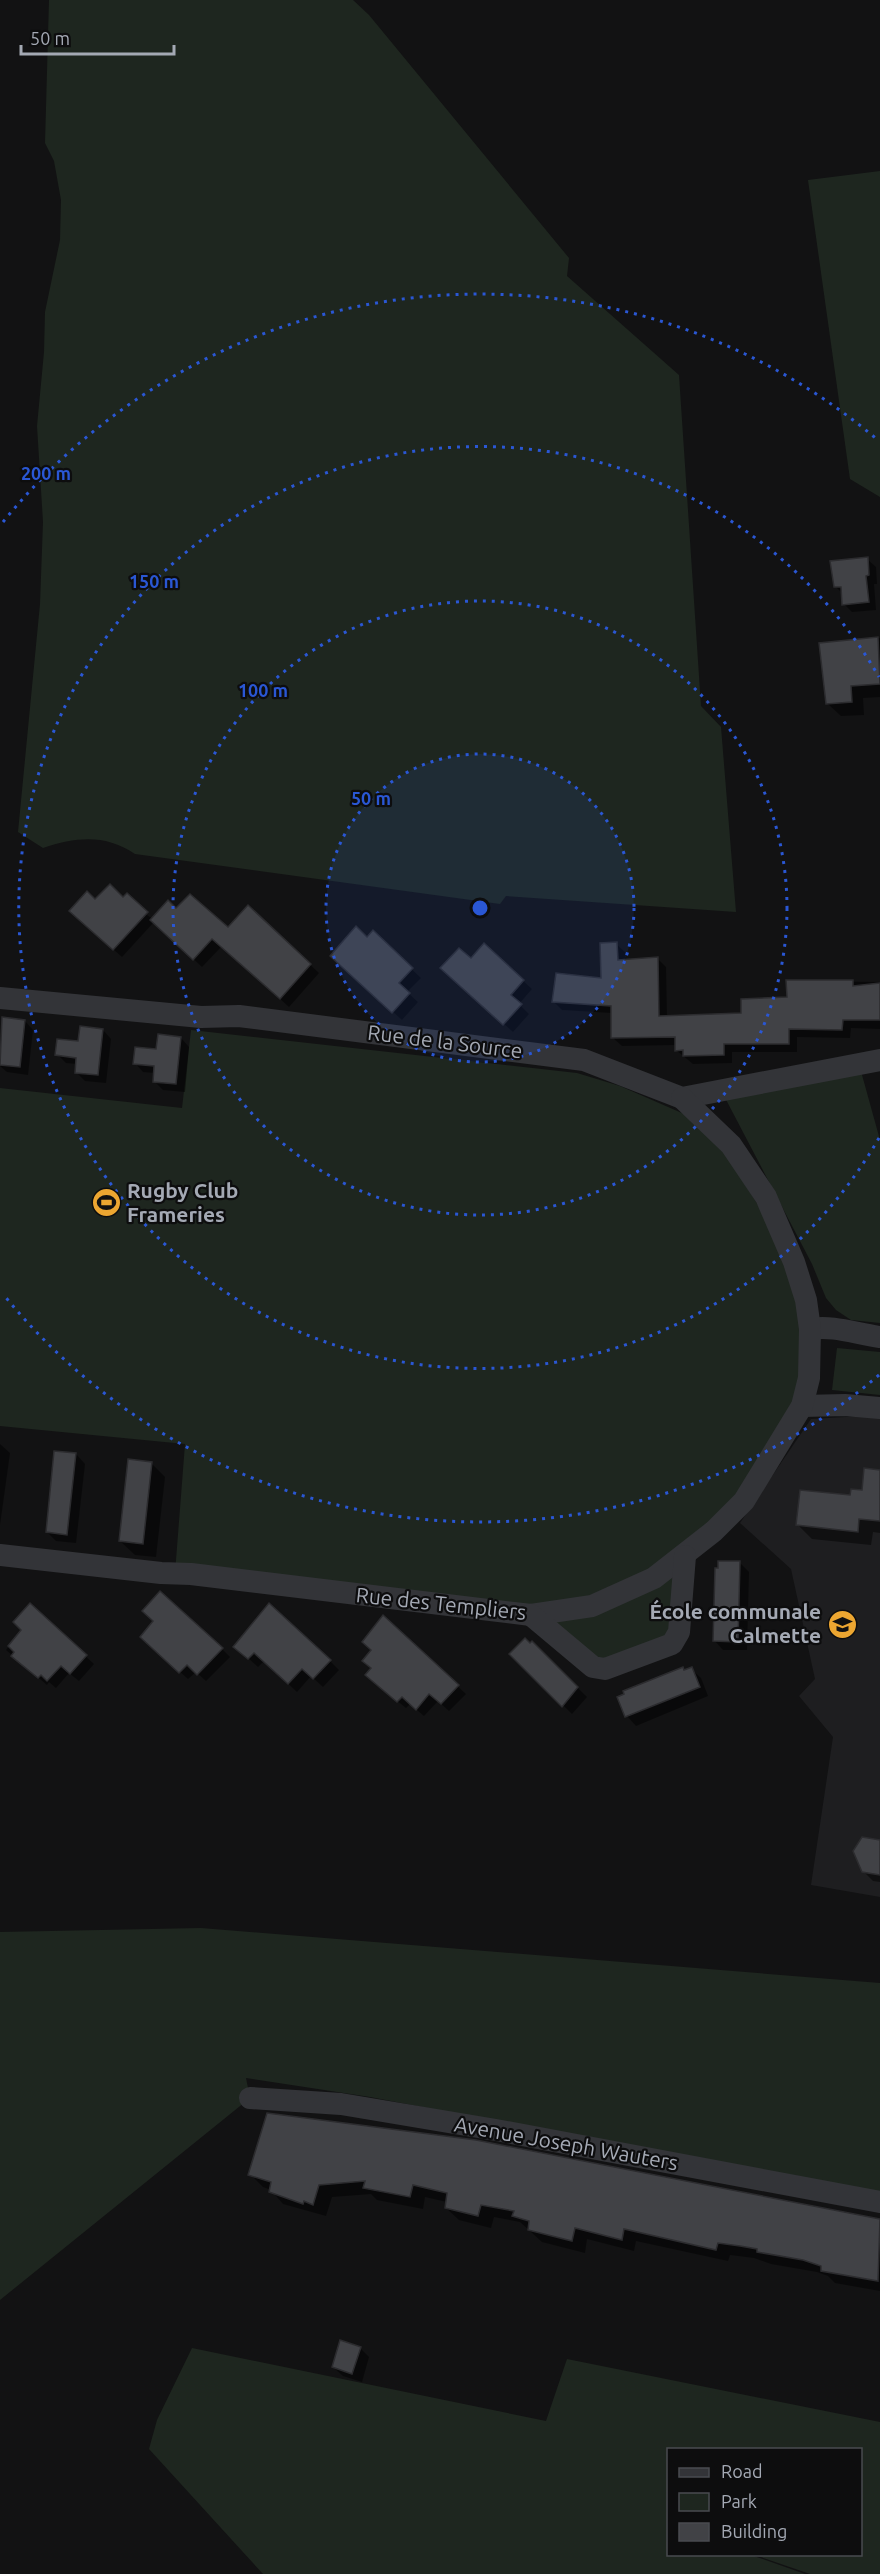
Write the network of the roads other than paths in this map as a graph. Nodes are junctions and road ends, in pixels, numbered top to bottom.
1 (0, 998) edge
2 (880, 1060) edge
3 (682, 1098) junction
4 (810, 1329) junction
5 (880, 1337) edge
6 (802, 1407) junction
7 (880, 1408) edge
8 (0, 1555) edge
9 (685, 1556) junction
10 (531, 1615) junction
11 (250, 2098) dead end
12 (880, 2202) edge

1 - 3 street, Rue de la Source
2 - 3 street
3 - 4 street, Rue des Templiers
4 - 5 street
4 - 6 street, Rue des Templiers
6 - 7 street
6 - 9 street, Rue des Templiers
8 - 10 street, Rue des Templiers
9 - 10 street, Rue des Templiers
9 - 10 street
11 - 12 street, Avenue Joseph Wauters

